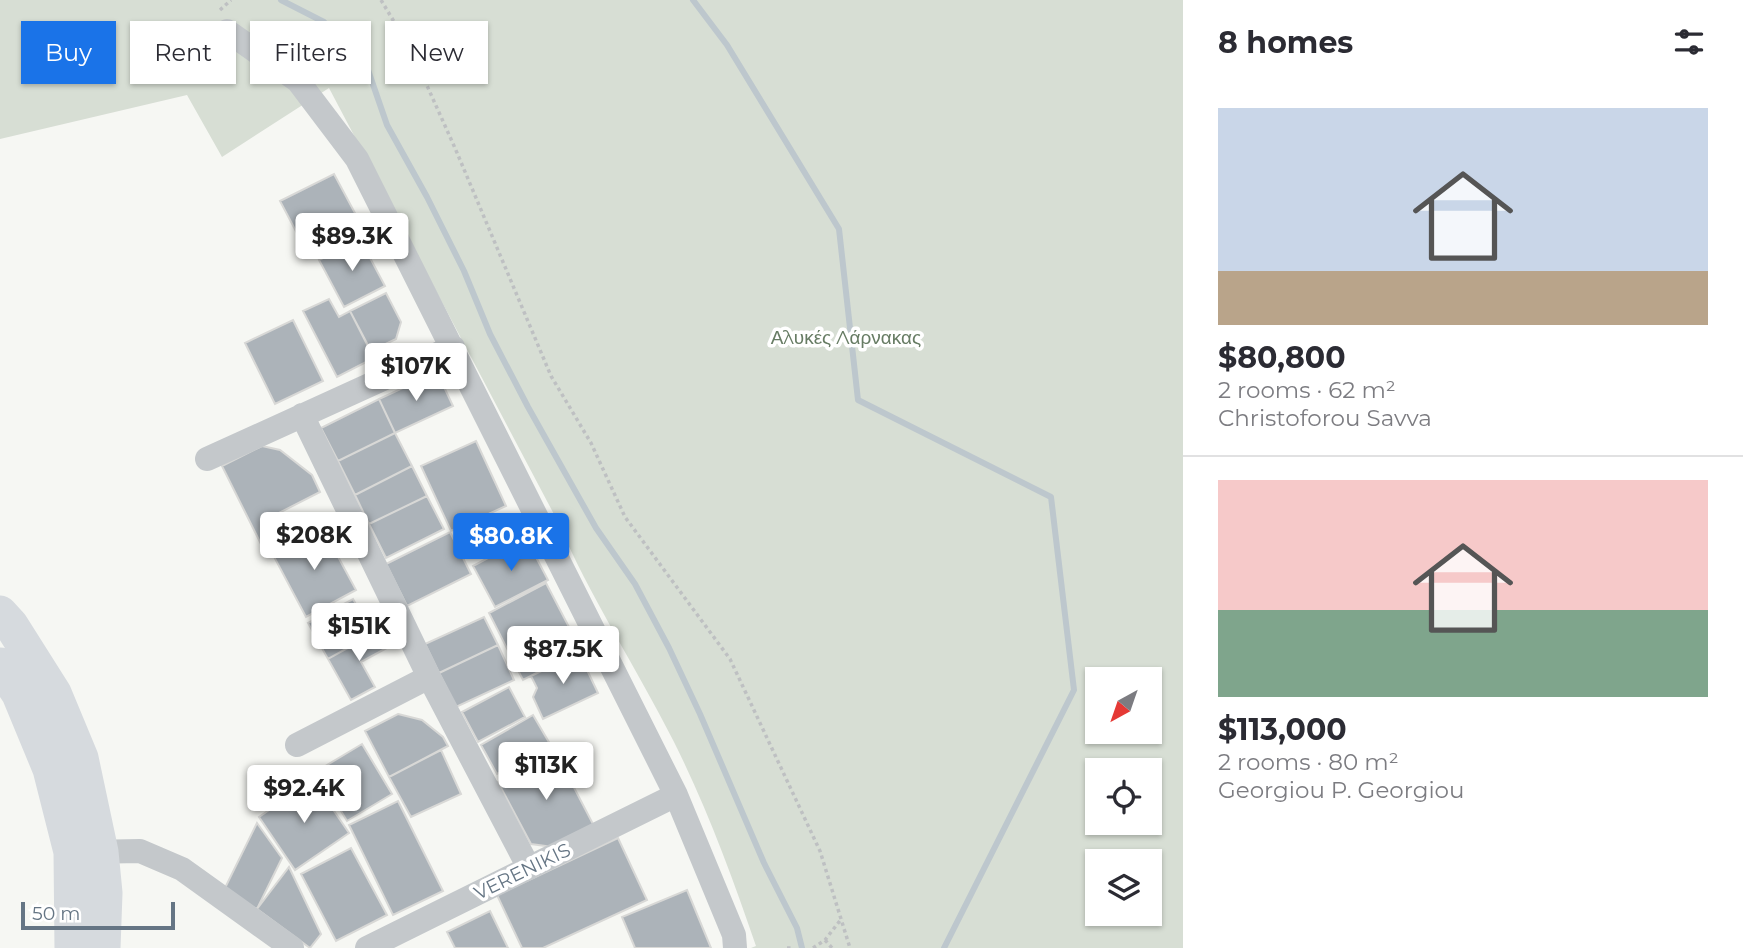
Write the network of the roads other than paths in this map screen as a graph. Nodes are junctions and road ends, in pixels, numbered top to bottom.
1 (236, 37) edge
2 (453, 347) junction
3 (302, 415) junction
4 (206, 459) dead end
5 (0, 613) edge
6 (0, 665) edge
7 (429, 677) junction
8 (296, 745) dead end
9 (676, 795) junction
10 (86, 852) junction
11 (529, 868) junction
12 (72, 948) edge
13 (103, 948) edge
14 (292, 948) edge
15 (367, 948) edge
16 (735, 948) edge

1 - 2 street
2 - 3 street
2 - 9 street
3 - 4 street
3 - 7 street
5 - 10 main road
6 - 10 main road
7 - 8 street
7 - 11 street
9 - 11 street, VERENIKIS
9 - 16 street
10 - 12 main road
10 - 13 main road
10 - 14 street
11 - 15 street, VERENIKIS

